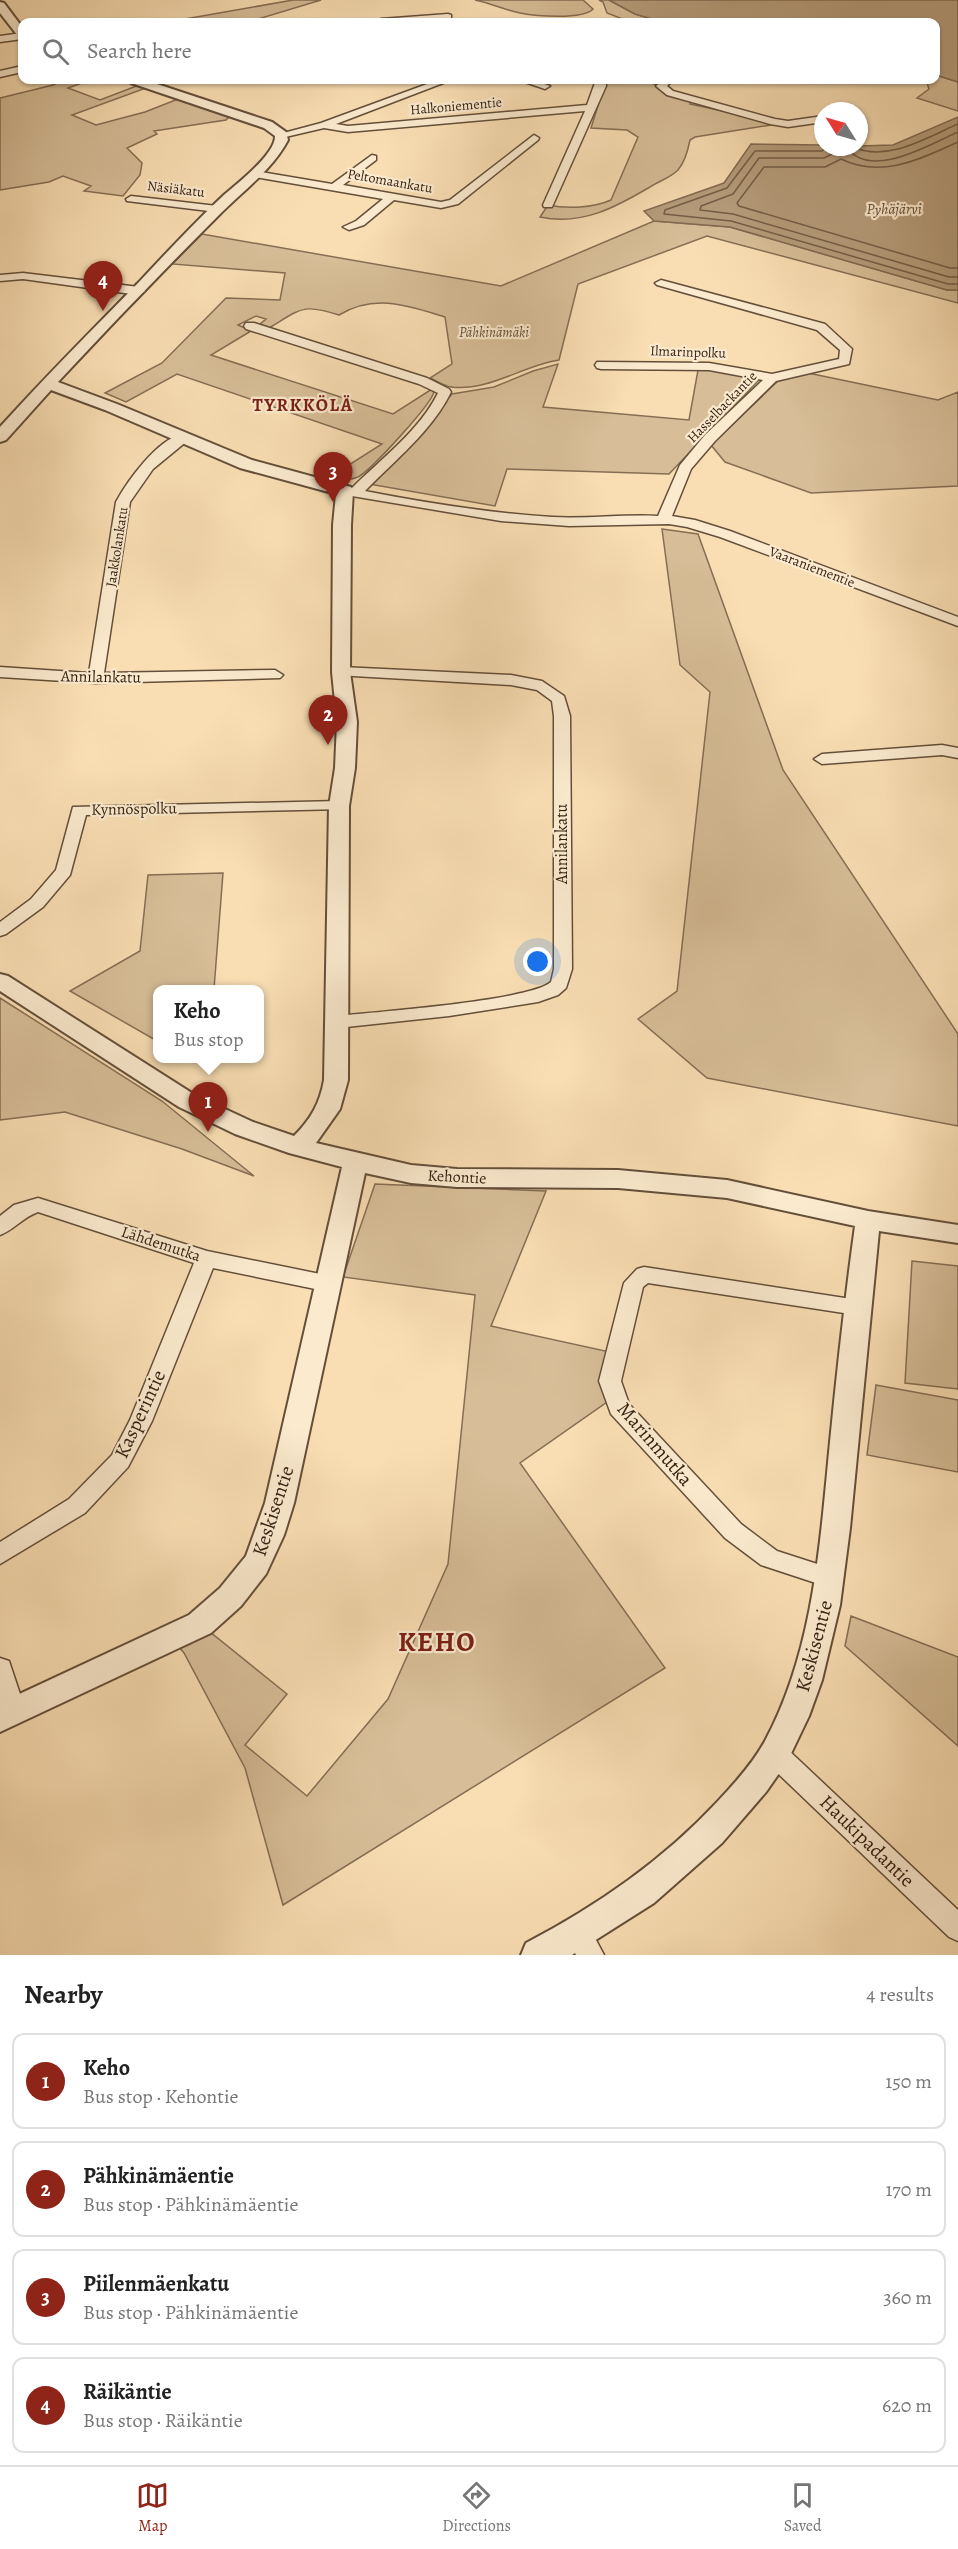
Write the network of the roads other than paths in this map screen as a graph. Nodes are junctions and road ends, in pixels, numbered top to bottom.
1 (0, 5) edge
2 (448, 17) dead end
3 (435, 18) edge
4 (18, 30) edge
5 (18, 36) edge
6 (0, 39) edge
7 (18, 70) edge
8 (0, 74) edge
9 (153, 84) edge
10 (435, 84) edge
11 (538, 84) edge
12 (601, 84) edge
13 (663, 84) edge
14 (545, 86) dead end
15 (590, 108) junction
16 (814, 120) edge
17 (324, 125) junction
18 (281, 135) junction
19 (534, 138) dead end
20 (372, 158) dead end
21 (255, 174) junction
22 (334, 187) junction
23 (391, 198) junction
24 (131, 199) dead end
25 (548, 205) dead end
26 (217, 210) junction
27 (349, 227) dead end
28 (0, 278) edge
29 (661, 283) dead end
30 (139, 291) junction
31 (250, 326) dead end
32 (601, 365) dead end
33 (772, 378) junction
34 (49, 384) junction
35 (0, 437) edge
36 (182, 438) junction
37 (350, 492) junction
38 (663, 520) junction
39 (958, 622) edge
40 (0, 672) edge
41 (341, 672) junction
42 (275, 675) dead end
43 (96, 678) junction
44 (958, 753) edge
45 (822, 759) dead end
46 (339, 806) junction
47 (0, 930) edge
48 (0, 981) edge
49 (337, 1022) junction
50 (298, 1147) junction
51 (355, 1162) junction
52 (868, 1220) junction
53 (0, 1227) edge
54 (958, 1234) edge
55 (206, 1259) junction
56 (330, 1284) junction
57 (857, 1307) junction
58 (0, 1554) edge
59 (831, 1578) junction
60 (0, 1669) edge
61 (7, 1715) edge
62 (775, 1754) junction
63 (958, 1928) edge
64 (585, 1944) edge
65 (538, 1955) edge

1 - 4 street
2 - 3 street
5 - 6 street
7 - 8 street
9 - 18 street
10 - 17 street
11 - 14 street
12 - 15 street
13 - 16 street
15 - 17 street, Halkoniementie
15 - 25 street
17 - 18 street
18 - 21 street
19 - 23 street, Peltomaankatu
20 - 22 street
21 - 22 street, Peltomaankatu
21 - 26 street
22 - 23 street, Peltomaankatu
23 - 27 street
24 - 26 street, Näsiäkatu
26 - 30 street
28 - 30 street
29 - 33 street, Hasselbackantie
30 - 34 street
31 - 37 street
32 - 33 street, Ilmarinpolku
33 - 38 street, Hasselbackantie
34 - 35 street
34 - 36 street
36 - 37 street
36 - 43 street, Jaakkolankatu
37 - 38 street, Vaaraniementie
37 - 41 street
38 - 39 street, Vaaraniementie
40 - 43 street, Annilankatu
41 - 46 street
41 - 49 street, Annilankatu
42 - 43 street, Annilankatu
44 - 45 street
46 - 47 street, Kynnöspolku
46 - 49 street
48 - 50 street, Kehontie
49 - 50 street
50 - 51 street, Kehontie
51 - 52 street, Kehontie
51 - 56 street, Keskisentie
52 - 54 street, Kehontie
52 - 57 street, Keskisentie
53 - 55 street, Lähdemutka
55 - 56 street, Lähdemutka
55 - 58 street, Kasperintie
56 - 61 street, Keskisentie
57 - 59 street, Keskisentie
57 - 59 street, Marinmutka
59 - 62 street, Keskisentie
60 - 61 street
62 - 63 street, Haukipadantie
62 - 64 street, Keskisentie
64 - 65 street, Keskisentie

